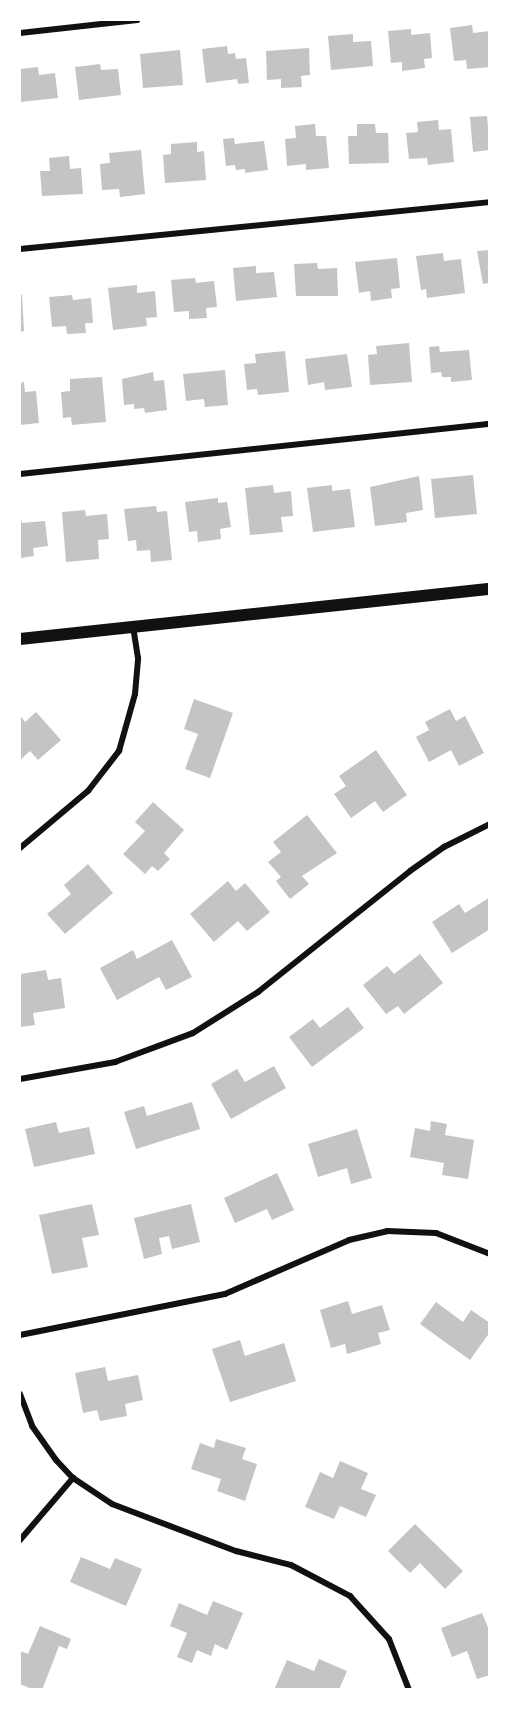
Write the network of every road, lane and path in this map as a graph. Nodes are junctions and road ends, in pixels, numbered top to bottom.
1 (137, 20) edge
2 (20, 33) edge
3 (489, 202) edge
4 (20, 249) edge
5 (489, 424) edge
6 (20, 474) edge
7 (489, 589) edge
8 (133, 627) junction
9 (20, 639) edge
10 (489, 824) edge
11 (20, 848) edge
12 (20, 1079) edge
13 (489, 1254) edge
14 (20, 1335) edge
15 (20, 1394) edge
16 (73, 1478) junction
17 (20, 1540) edge
18 (409, 1689) edge

1 - 2 street
3 - 4 street
5 - 6 street
7 - 8 main road
8 - 9 main road
8 - 11 street
10 - 12 street
13 - 14 street
15 - 16 street
16 - 17 street
16 - 18 street

